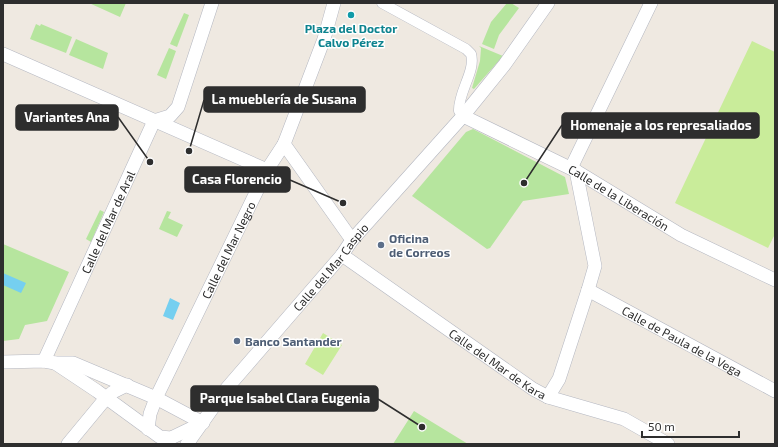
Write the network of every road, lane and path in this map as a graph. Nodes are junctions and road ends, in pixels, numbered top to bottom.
1 (212, 3) edge
2 (334, 3) edge
3 (382, 3) edge
4 (548, 3) edge
5 (651, 3) edge
6 (3, 54) edge
7 (463, 116) junction
8 (154, 121) junction
9 (284, 144) junction
10 (574, 169) junction
11 (266, 170) junction
12 (601, 185) junction
13 (582, 206) junction
14 (352, 240) junction
15 (342, 255) junction
16 (775, 280) edge
17 (588, 290) junction
18 (3, 362) edge
19 (50, 362) junction
20 (127, 385) junction
21 (775, 391) edge
22 (548, 397) junction
23 (106, 398) junction
24 (156, 398) junction
25 (202, 423) junction
26 (148, 429) junction
27 (160, 441) edge
28 (68, 444) edge
29 (187, 444) edge
30 (668, 444) edge

1 - 8 street
2 - 9 street, Calle del Mar Negro
3 - 7 street
4 - 7 street, Calle del Mar Caspio
5 - 10 street
6 - 8 street
7 - 10 street, Calle de la Liberación
7 - 14 street, Calle del Mar Caspio
8 - 11 street
8 - 19 street, Calle del Mar de Aral
9 - 11 street, Calle del Mar Negro
9 - 14 street
10 - 12 street, Calle de la Liberación
10 - 13 street
11 - 24 street, Calle del Mar Negro
12 - 13 street
12 - 16 street, Calle de la Liberación
13 - 17 street
14 - 15 street, Calle del Mar Caspio
15 - 22 street, Calle del Mar de Kara
15 - 25 street, Calle del Mar Caspio
17 - 21 street, Calle de Paula de la Vega
17 - 22 street
18 - 19 street
19 - 20 street
19 - 23 street
20 - 23 street
20 - 24 street
22 - 30 street, Calle del Mar de Kara
23 - 26 street
23 - 28 street
24 - 25 street
24 - 26 street, Calle del Mar Negro
25 - 27 street, Calle del Mar Caspio
25 - 29 street, Calle del Mar Caspio
26 - 27 street

